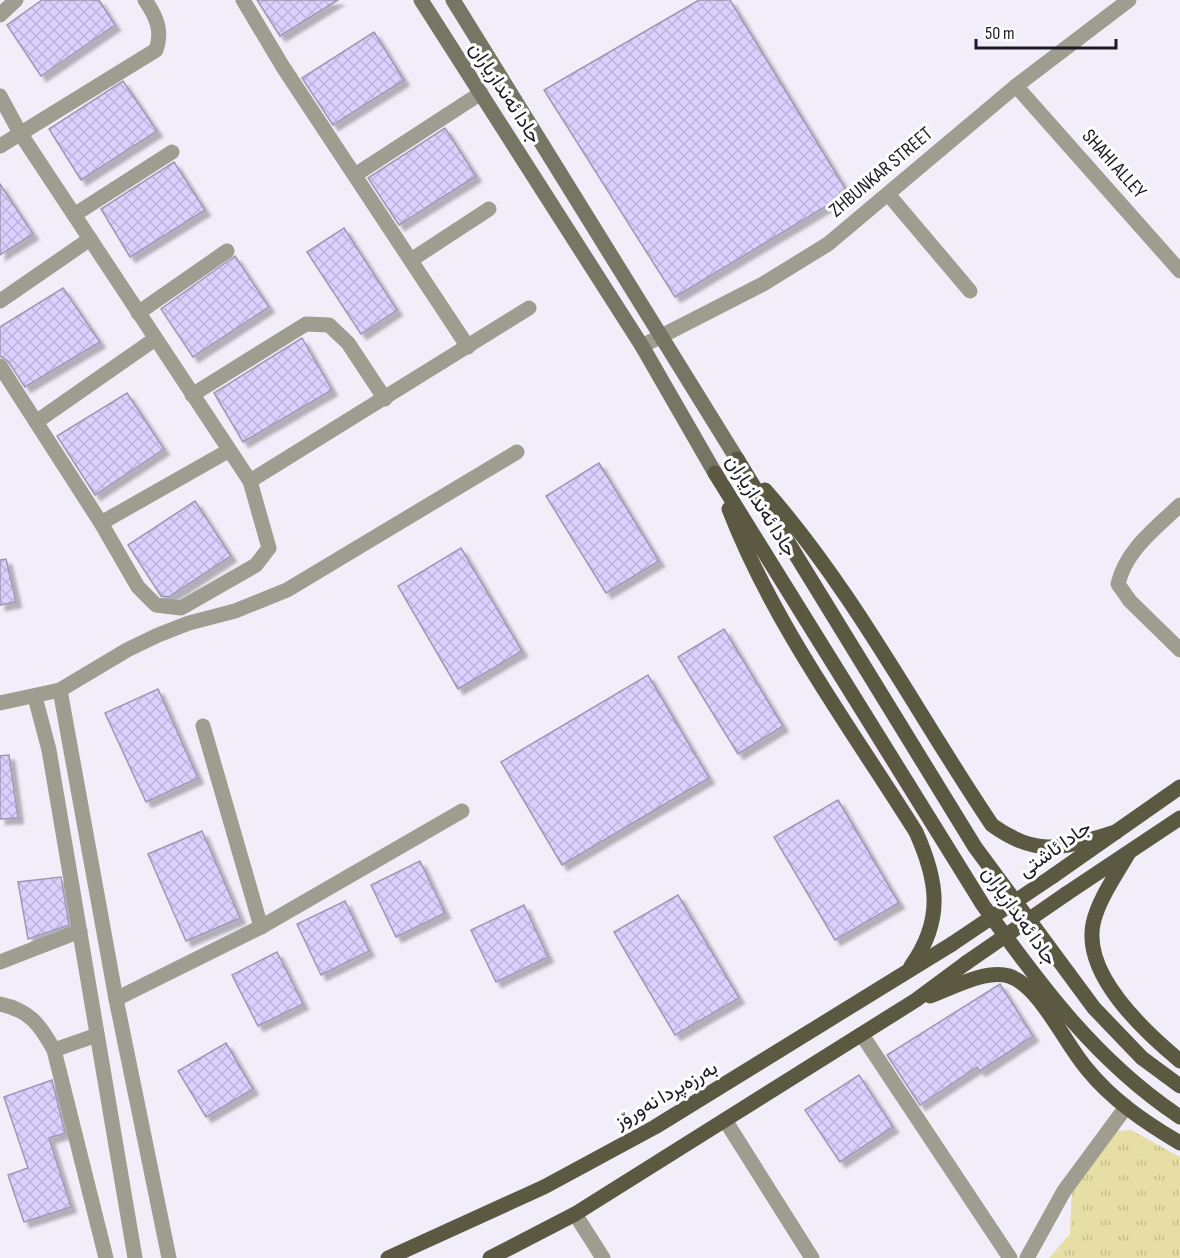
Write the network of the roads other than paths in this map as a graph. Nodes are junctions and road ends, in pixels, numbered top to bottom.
1 (16, 0) edge
2 (144, 0) edge
3 (243, 0) edge
4 (421, 0) edge
5 (453, 0) edge
6 (1129, 0) edge
7 (0, 15) edge
8 (1016, 86) junction
9 (481, 93) junction
10 (0, 96) edge
11 (20, 133) junction
12 (0, 147) edge
13 (172, 152) dead end
14 (355, 175) junction
15 (888, 194) junction
16 (489, 209) dead end
17 (74, 214) junction
18 (90, 239) junction
19 (227, 251) dead end
20 (411, 260) junction
21 (1180, 271) edge
22 (970, 291) dead end
23 (0, 301) edge
24 (529, 308) dead end
25 (138, 313) junction
26 (661, 337) junction
27 (156, 339) junction
28 (642, 346) junction
29 (468, 347) junction
30 (0, 366) edge
31 (192, 395) junction
32 (385, 399) junction
33 (36, 422) junction
34 (228, 451) junction
35 (517, 452) dead end
36 (737, 459) junction
37 (715, 473) junction
38 (250, 481) junction
39 (1180, 505) edge
40 (101, 523) junction
41 (1180, 650) edge
42 (60, 690) junction
43 (35, 697) junction
44 (0, 703) edge
45 (202, 726) dead end
46 (71, 746) junction
47 (49, 750) junction
48 (1180, 787) edge
49 (462, 812) dead end
50 (1180, 818) edge
51 (1116, 832) junction
52 (1128, 854) junction
53 (261, 927) junction
54 (80, 931) junction
55 (952, 945) joint
56 (0, 962) edge
57 (907, 972) junction
58 (116, 999) junction
59 (916, 1000) junction
60 (0, 1004) edge
61 (97, 1035) junction
62 (862, 1035) junction
63 (54, 1050) junction
64 (1180, 1061) edge
65 (1180, 1086) edge
66 (1126, 1107) junction
67 (1180, 1117) edge
68 (726, 1120) junction
69 (1180, 1143) edge
70 (575, 1214) junction
71 (106, 1258) edge
72 (135, 1258) edge
73 (169, 1258) edge
74 (388, 1258) edge
75 (490, 1258) edge
76 (603, 1258) edge
77 (812, 1258) edge
78 (1010, 1258) edge
79 (1027, 1258) edge

1 - 7 street
2 - 11 street
3 - 14 street
4 - 9 main road, جادا ئەندازیاران
5 - 26 main road, جادا ئەندازیاران
6 - 8 street, ZHBUNKAR STREET
8 - 15 street, ZHBUNKAR STREET
8 - 21 street, SHAHI ALLEY
9 - 14 street
9 - 28 main road, جادا ئەندازیاران
10 - 11 street
11 - 12 street
11 - 17 street
13 - 17 street
14 - 20 street
15 - 22 street
15 - 26 street, ZHBUNKAR STREET
16 - 20 street
17 - 18 street
18 - 23 street
18 - 25 street
19 - 25 street
20 - 29 street
24 - 29 street
25 - 27 street
26 - 28 street, ZHBUNKAR STREET
26 - 36 main road, جادا ئەندازیاران
27 - 31 street
27 - 33 street
28 - 37 main road, جادا ئەندازیاران
29 - 32 street
30 - 33 street
31 - 32 street
31 - 34 street
32 - 38 street
33 - 40 street
34 - 38 street
34 - 40 street
35 - 42 street
36 - 51 main road
36 - 65 main road, جادا ئەندازیاران
37 - 57 main road
37 - 67 main road, جادا ئەندازیاران
38 - 40 street
39 - 41 street
42 - 43 street
42 - 46 street
43 - 44 street
43 - 47 street
45 - 53 street
46 - 47 street
46 - 58 street
47 - 54 street
48 - 51 main road, جادا ئاشتی
49 - 53 street
50 - 52 main road
51 - 55 main road, جادا ئاشتی, bridge
52 - 59 main road, bridge
52 - 64 main road
53 - 58 street
54 - 56 street
54 - 61 street
55 - 57 main road, بەرزەپردا نەورۆز
57 - 74 main road, بەرزەپردا نەورۆز
58 - 73 street
59 - 62 main road
59 - 66 main road
60 - 63 street
61 - 63 street
61 - 72 street
62 - 68 main road
62 - 78 street
63 - 71 street
66 - 69 main road
66 - 79 street
68 - 70 main road
68 - 77 street
70 - 75 main road
70 - 76 street

